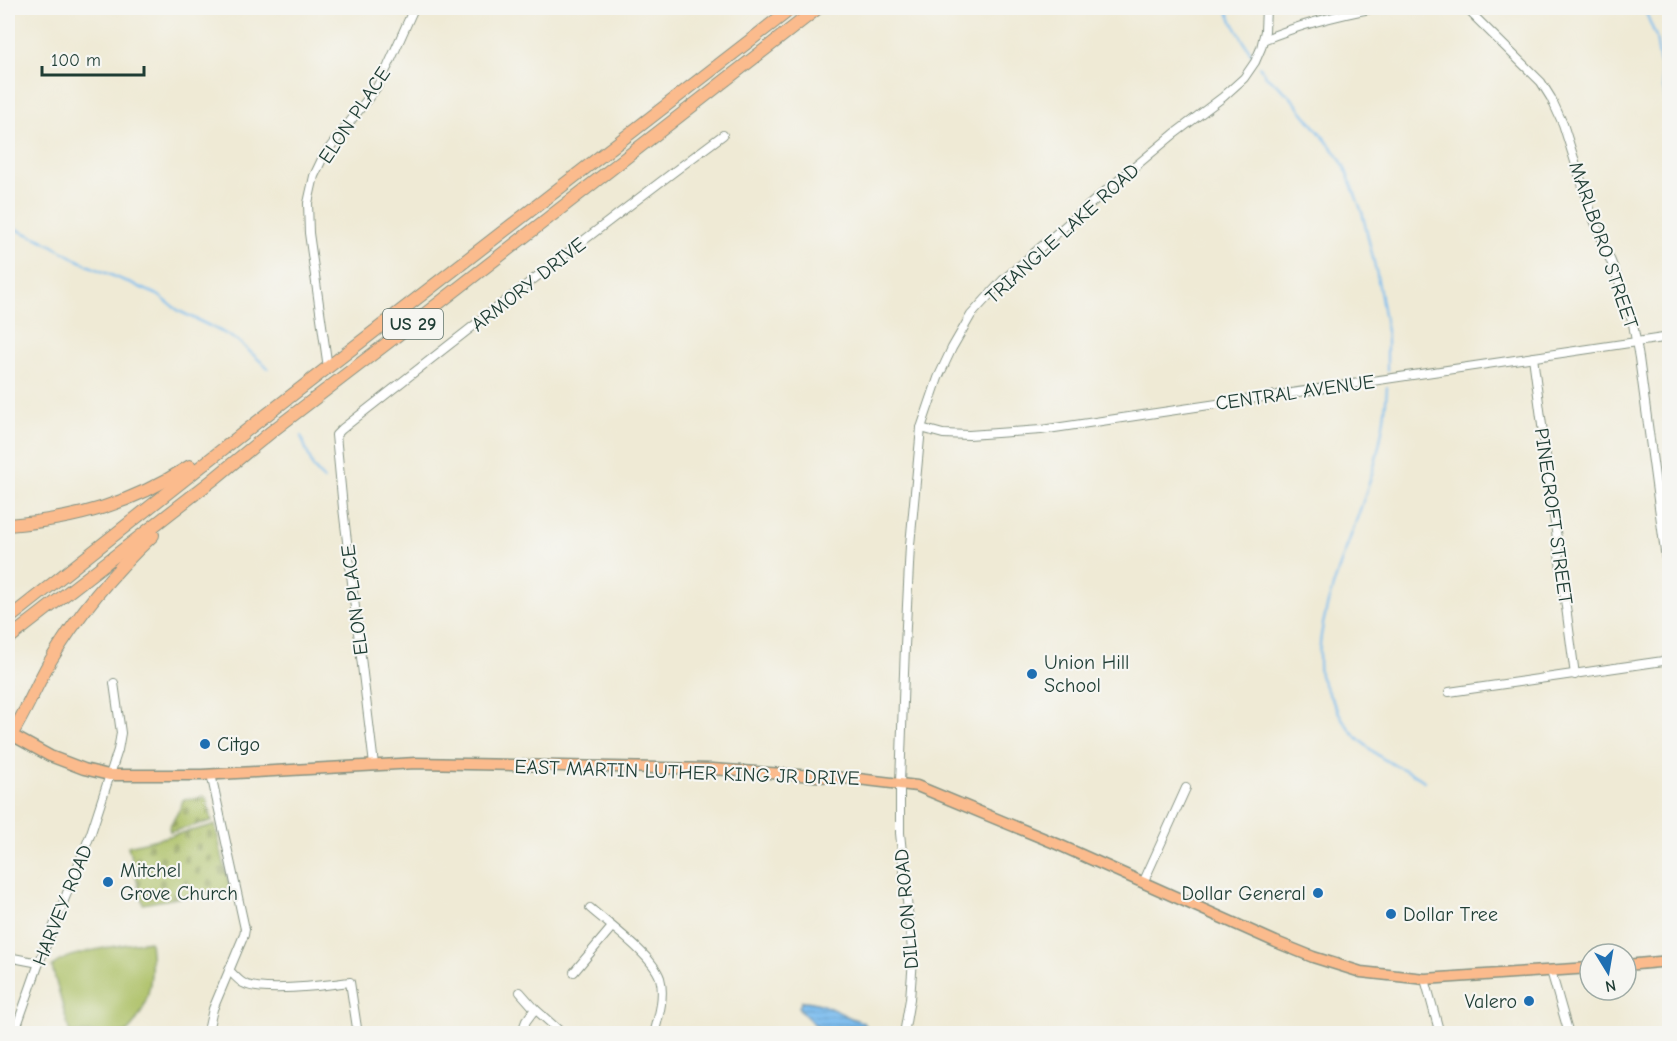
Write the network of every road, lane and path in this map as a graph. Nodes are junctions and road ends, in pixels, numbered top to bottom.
1 (414, 8) edge
2 (792, 8) edge
3 (818, 8) edge
4 (1266, 8) edge
5 (1375, 8) edge
6 (1466, 8) edge
7 (1263, 40) junction
8 (723, 135) dead end
9 (1670, 337) edge
10 (1636, 341) junction
11 (1533, 357) junction
12 (328, 368) junction
13 (256, 423) junction
14 (921, 428) junction
15 (336, 435) joint
16 (214, 479) junction
17 (8, 525) edge
18 (1670, 589) edge
19 (8, 619) edge
20 (8, 639) edge
21 (1670, 660) edge
22 (1575, 675) junction
23 (114, 683) dead end
24 (1449, 692) dead end
25 (9, 736) edge
26 (374, 765) junction
27 (211, 774) junction
28 (109, 775) junction
29 (900, 783) junction
30 (1186, 788) dead end
31 (1143, 883) junction
32 (590, 908) dead end
33 (612, 927) junction
34 (8, 957) edge
35 (1670, 962) edge
36 (39, 963) junction
37 (1638, 964) edge
38 (1578, 969) edge
39 (229, 970) junction
40 (1551, 971) junction
41 (574, 972) dead end
42 (1425, 979) junction
43 (520, 992) dead end
44 (535, 1009) junction
45 (357, 1028) dead end
46 (208, 1030) dead end
47 (14, 1034) edge
48 (521, 1034) edge
49 (563, 1034) edge
50 (654, 1034) edge
51 (904, 1034) edge
52 (1440, 1034) edge
53 (1569, 1034) edge

1 - 12 street, ELON PLACE
2 - 12 highway, US 29
3 - 16 highway, US 29
4 - 7 street, TRIANGLE LAKE ROAD
5 - 7 street
6 - 10 street, MARLBORO STREET
7 - 14 street, TRIANGLE LAKE ROAD
8 - 15 street, ARMORY DRIVE
9 - 10 street, CENTRAL AVENUE
10 - 11 street, CENTRAL AVENUE
10 - 18 street, MARLBORO STREET
11 - 14 street, CENTRAL AVENUE
11 - 22 street, PINECROFT STREET
12 - 13 highway, US 29
13 - 17 highway
13 - 19 highway, US 29
14 - 29 street, TRIANGLE LAKE ROAD
15 - 26 street, ELON PLACE
16 - 20 highway, US 29
16 - 25 highway
21 - 22 street
22 - 24 street
23 - 28 street, HARVEY ROAD
25 - 28 main road, EAST MARTIN LUTHER KING JR DRIVE
26 - 27 main road, EAST MARTIN LUTHER KING JR DRIVE
26 - 29 main road, EAST MARTIN LUTHER KING JR DRIVE
27 - 28 main road, EAST MARTIN LUTHER KING JR DRIVE
27 - 39 street
28 - 36 street, HARVEY ROAD
29 - 31 main road, EAST MARTIN LUTHER KING JR DRIVE
29 - 51 street, DILLON ROAD
30 - 31 street
31 - 42 main road, EAST MARTIN LUTHER KING JR DRIVE
32 - 33 street
33 - 41 street
33 - 50 street
34 - 36 street
35 - 37 main road
36 - 47 street, HARVEY ROAD
38 - 40 main road, EAST MARTIN LUTHER KING JR DRIVE
39 - 45 street
39 - 46 street
40 - 42 main road, EAST MARTIN LUTHER KING JR DRIVE
40 - 53 street
42 - 52 street
43 - 44 street
44 - 48 street
44 - 49 street

